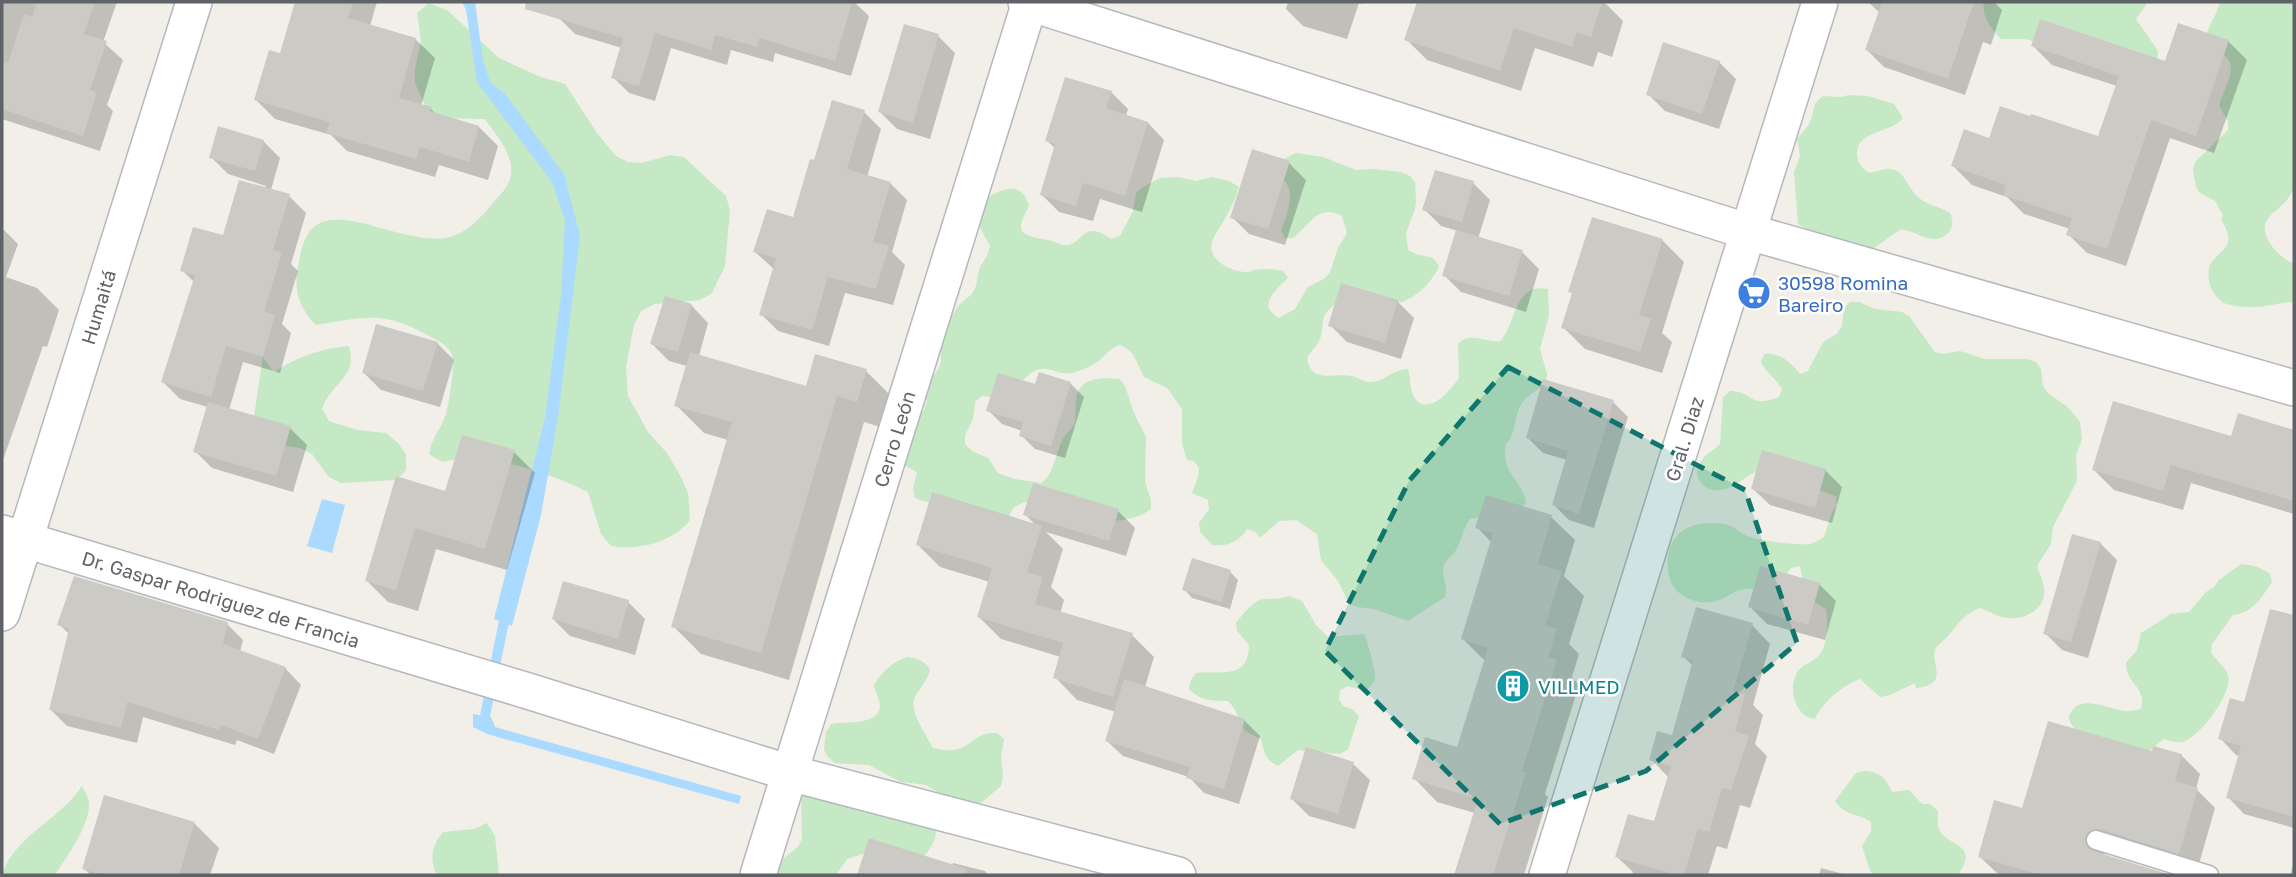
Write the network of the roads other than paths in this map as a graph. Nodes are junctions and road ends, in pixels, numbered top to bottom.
1 (194, 2) edge
2 (1029, 2) edge
3 (1820, 2) edge
4 (1749, 232) junction
5 (2294, 388) edge
6 (14, 537) edge
7 (2, 613) edge
8 (790, 773) junction
9 (2096, 840) dead end
10 (758, 875) edge
11 (1178, 875) edge
12 (1548, 875) edge
13 (2209, 875) edge

1 - 6 street, Humaitá
2 - 4 street
2 - 8 street, Cerro León
3 - 4 street, Gral. Diaz
4 - 5 street
4 - 12 street, Gral. Diaz
6 - 7 street, Humaitá
6 - 8 street, Dr. Gaspar Rodriguez de Francia
8 - 10 street, Cerro León
8 - 11 street, Dr. Gaspar Rodriguez de Francia
9 - 13 lane

